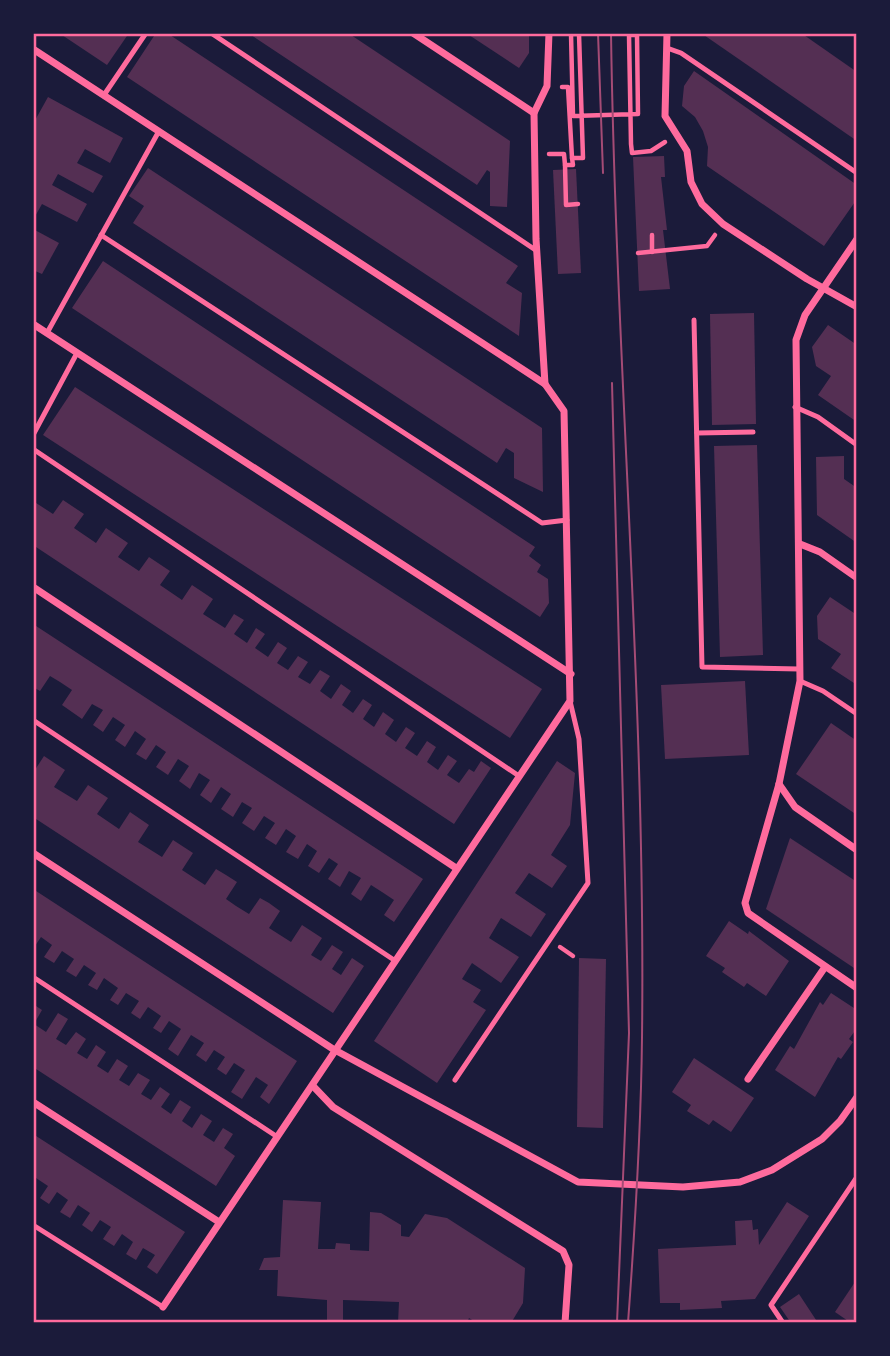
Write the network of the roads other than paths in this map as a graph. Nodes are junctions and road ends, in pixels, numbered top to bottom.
1 (146, 33) edge
2 (211, 33) edge
3 (413, 33) edge
4 (549, 33) edge
5 (667, 33) edge
6 (667, 48) junction
7 (33, 49) edge
8 (104, 95) junction
9 (534, 113) junction
10 (159, 131) junction
11 (857, 173) edge
12 (101, 236) junction
13 (857, 239) edge
14 (537, 251) junction
15 (824, 287) junction
16 (857, 307) edge
17 (694, 320) dead end
18 (33, 324) edge
19 (47, 333) junction
20 (78, 353) junction
21 (545, 384) junction
22 (795, 407) junction
23 (753, 432) dead end
24 (697, 433) junction
25 (33, 435) edge
26 (857, 444) edge
27 (33, 449) edge
28 (567, 520) junction
29 (800, 544) junction
30 (857, 578) edge
31 (33, 587) edge
32 (799, 669) junction
33 (571, 674) junction
34 (800, 681) junction
35 (570, 701) junction
36 (857, 714) edge
37 (33, 720) edge
38 (519, 776) junction
39 (779, 784) junction
40 (857, 850) edge
41 (33, 853) edge
42 (456, 868) junction
43 (394, 960) junction
44 (825, 967) junction
45 (33, 977) edge
46 (857, 988) edge
47 (333, 1049) junction
48 (748, 1079) dead end
49 (455, 1080) dead end
50 (313, 1086) junction
51 (857, 1097) edge
52 (33, 1102) edge
53 (276, 1136) junction
54 (857, 1177) edge
55 (219, 1222) junction
56 (33, 1225) edge
57 (163, 1307) joint
58 (565, 1323) edge
59 (783, 1323) edge

1 - 8 lane
2 - 14 lane
3 - 9 street
4 - 9 street
5 - 6 street
6 - 11 lane
6 - 15 street
7 - 8 street
8 - 10 street
9 - 14 street
10 - 12 lane
10 - 21 street
12 - 19 lane
12 - 28 lane
13 - 15 street
14 - 21 street
15 - 16 street
15 - 22 street
17 - 24 lane
18 - 19 street
19 - 20 street
20 - 25 lane
20 - 33 street
21 - 28 street
22 - 26 lane
22 - 29 street
23 - 24 lane
24 - 32 lane
27 - 38 lane
28 - 33 street
29 - 30 street
29 - 32 street
31 - 42 street
32 - 34 street
33 - 35 street
34 - 36 lane
34 - 39 street
35 - 38 street
35 - 49 lane
37 - 43 lane
38 - 42 street
39 - 40 street
39 - 44 street
41 - 47 street
42 - 43 street
43 - 47 street
44 - 46 street
44 - 48 street
45 - 53 lane
47 - 50 street
47 - 51 street
50 - 53 street
50 - 58 street
52 - 55 street
53 - 55 street
54 - 59 lane
55 - 57 street
56 - 57 lane

